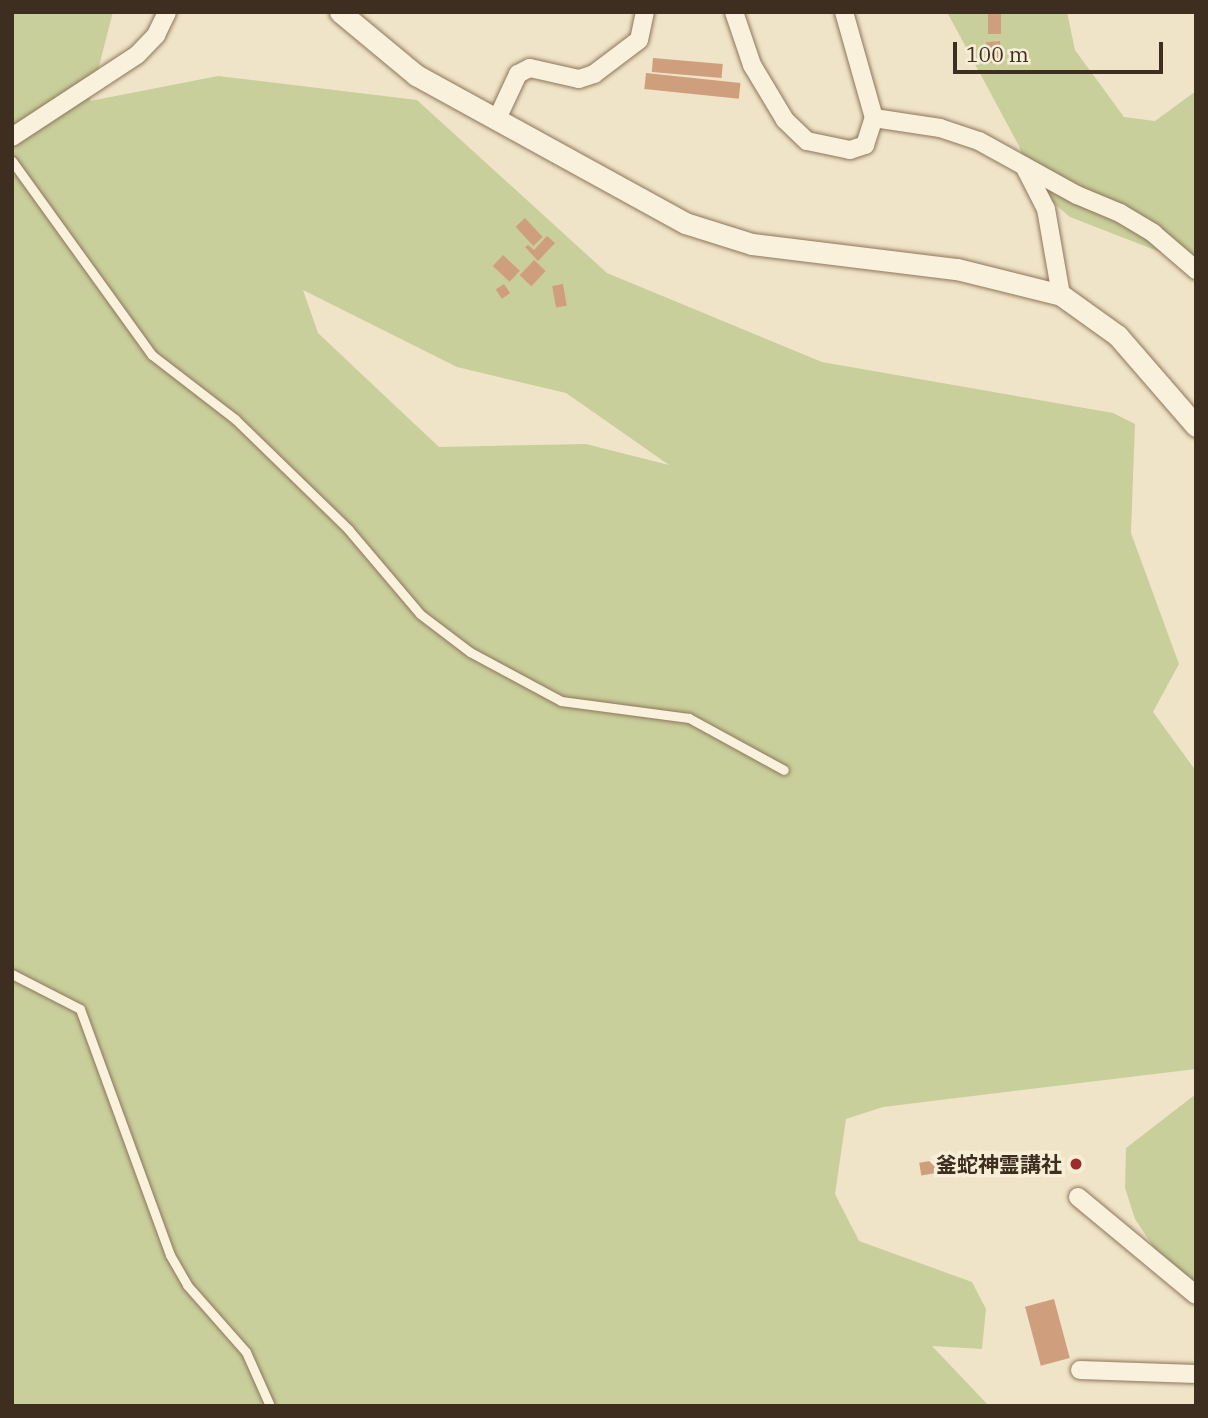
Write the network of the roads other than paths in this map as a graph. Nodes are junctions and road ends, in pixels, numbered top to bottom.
1 (167, 12) edge
2 (340, 12) edge
3 (645, 12) edge
4 (734, 12) edge
5 (844, 12) edge
6 (874, 118) junction
7 (497, 119) junction
8 (12, 137) edge
9 (12, 162) edge
10 (1022, 163) junction
11 (1196, 270) edge
12 (1061, 295) junction
13 (1196, 426) edge
14 (784, 770) dead end
15 (12, 974) edge
16 (1078, 1197) dead end
17 (1196, 1295) edge
18 (1080, 1370) dead end
19 (1196, 1374) edge
20 (270, 1406) edge

1 - 8 street
2 - 7 street
3 - 7 street
4 - 6 street
5 - 6 street
6 - 10 street
7 - 12 street
9 - 14 lane
10 - 11 street
10 - 12 street
12 - 13 street
15 - 20 lane
16 - 17 street
18 - 19 street

